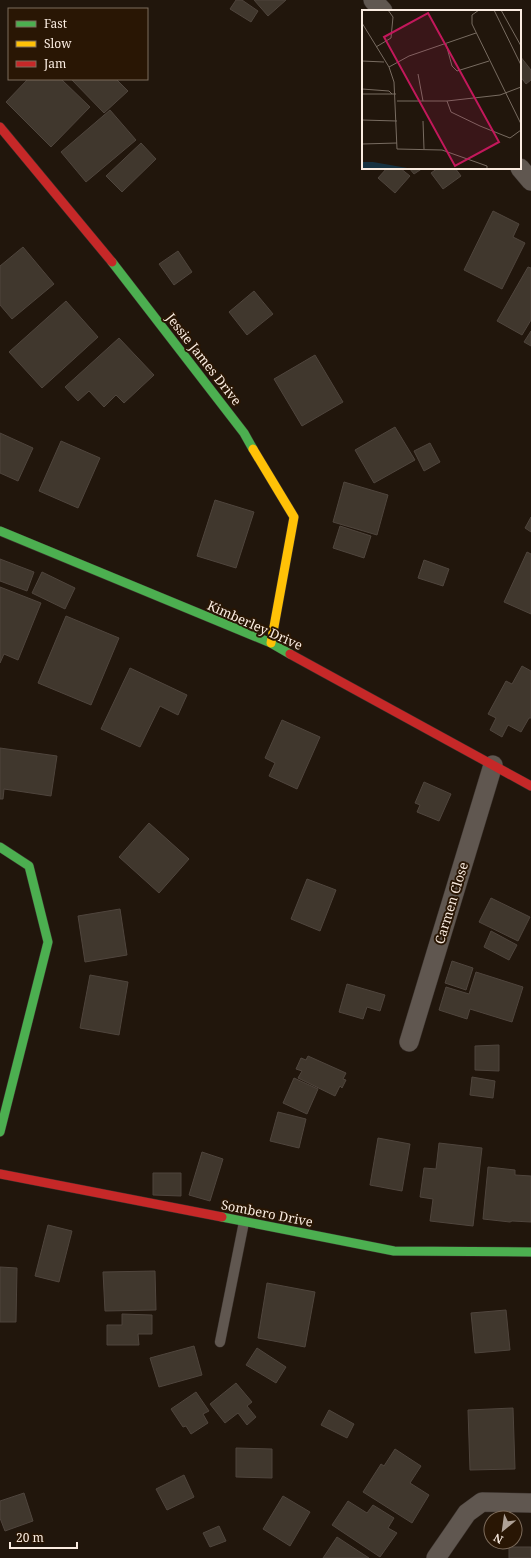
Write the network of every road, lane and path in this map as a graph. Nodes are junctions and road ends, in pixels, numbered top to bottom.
1 (373, 0) edge
2 (382, 10) edge
3 (0, 127) edge
4 (521, 169) edge
5 (531, 181) edge
6 (0, 532) edge
7 (271, 643) junction
8 (493, 765) junction
9 (531, 786) edge
10 (0, 847) edge
11 (409, 1042) dead end
12 (0, 1132) edge
13 (0, 1174) edge
14 (244, 1222) junction
15 (531, 1252) edge
16 (220, 1342) dead end
17 (531, 1503) edge
18 (436, 1558) edge

1 - 2 street
3 - 7 street, Jessie James Drive
4 - 5 street
6 - 7 street, Kimberley Drive
7 - 8 street, Kimberley Drive
8 - 9 street, Kimberley Drive
8 - 11 street, Carmen Close
10 - 12 street
13 - 14 street, Sombero Drive
14 - 15 street, Sombero Drive
14 - 16 lane
17 - 18 street

